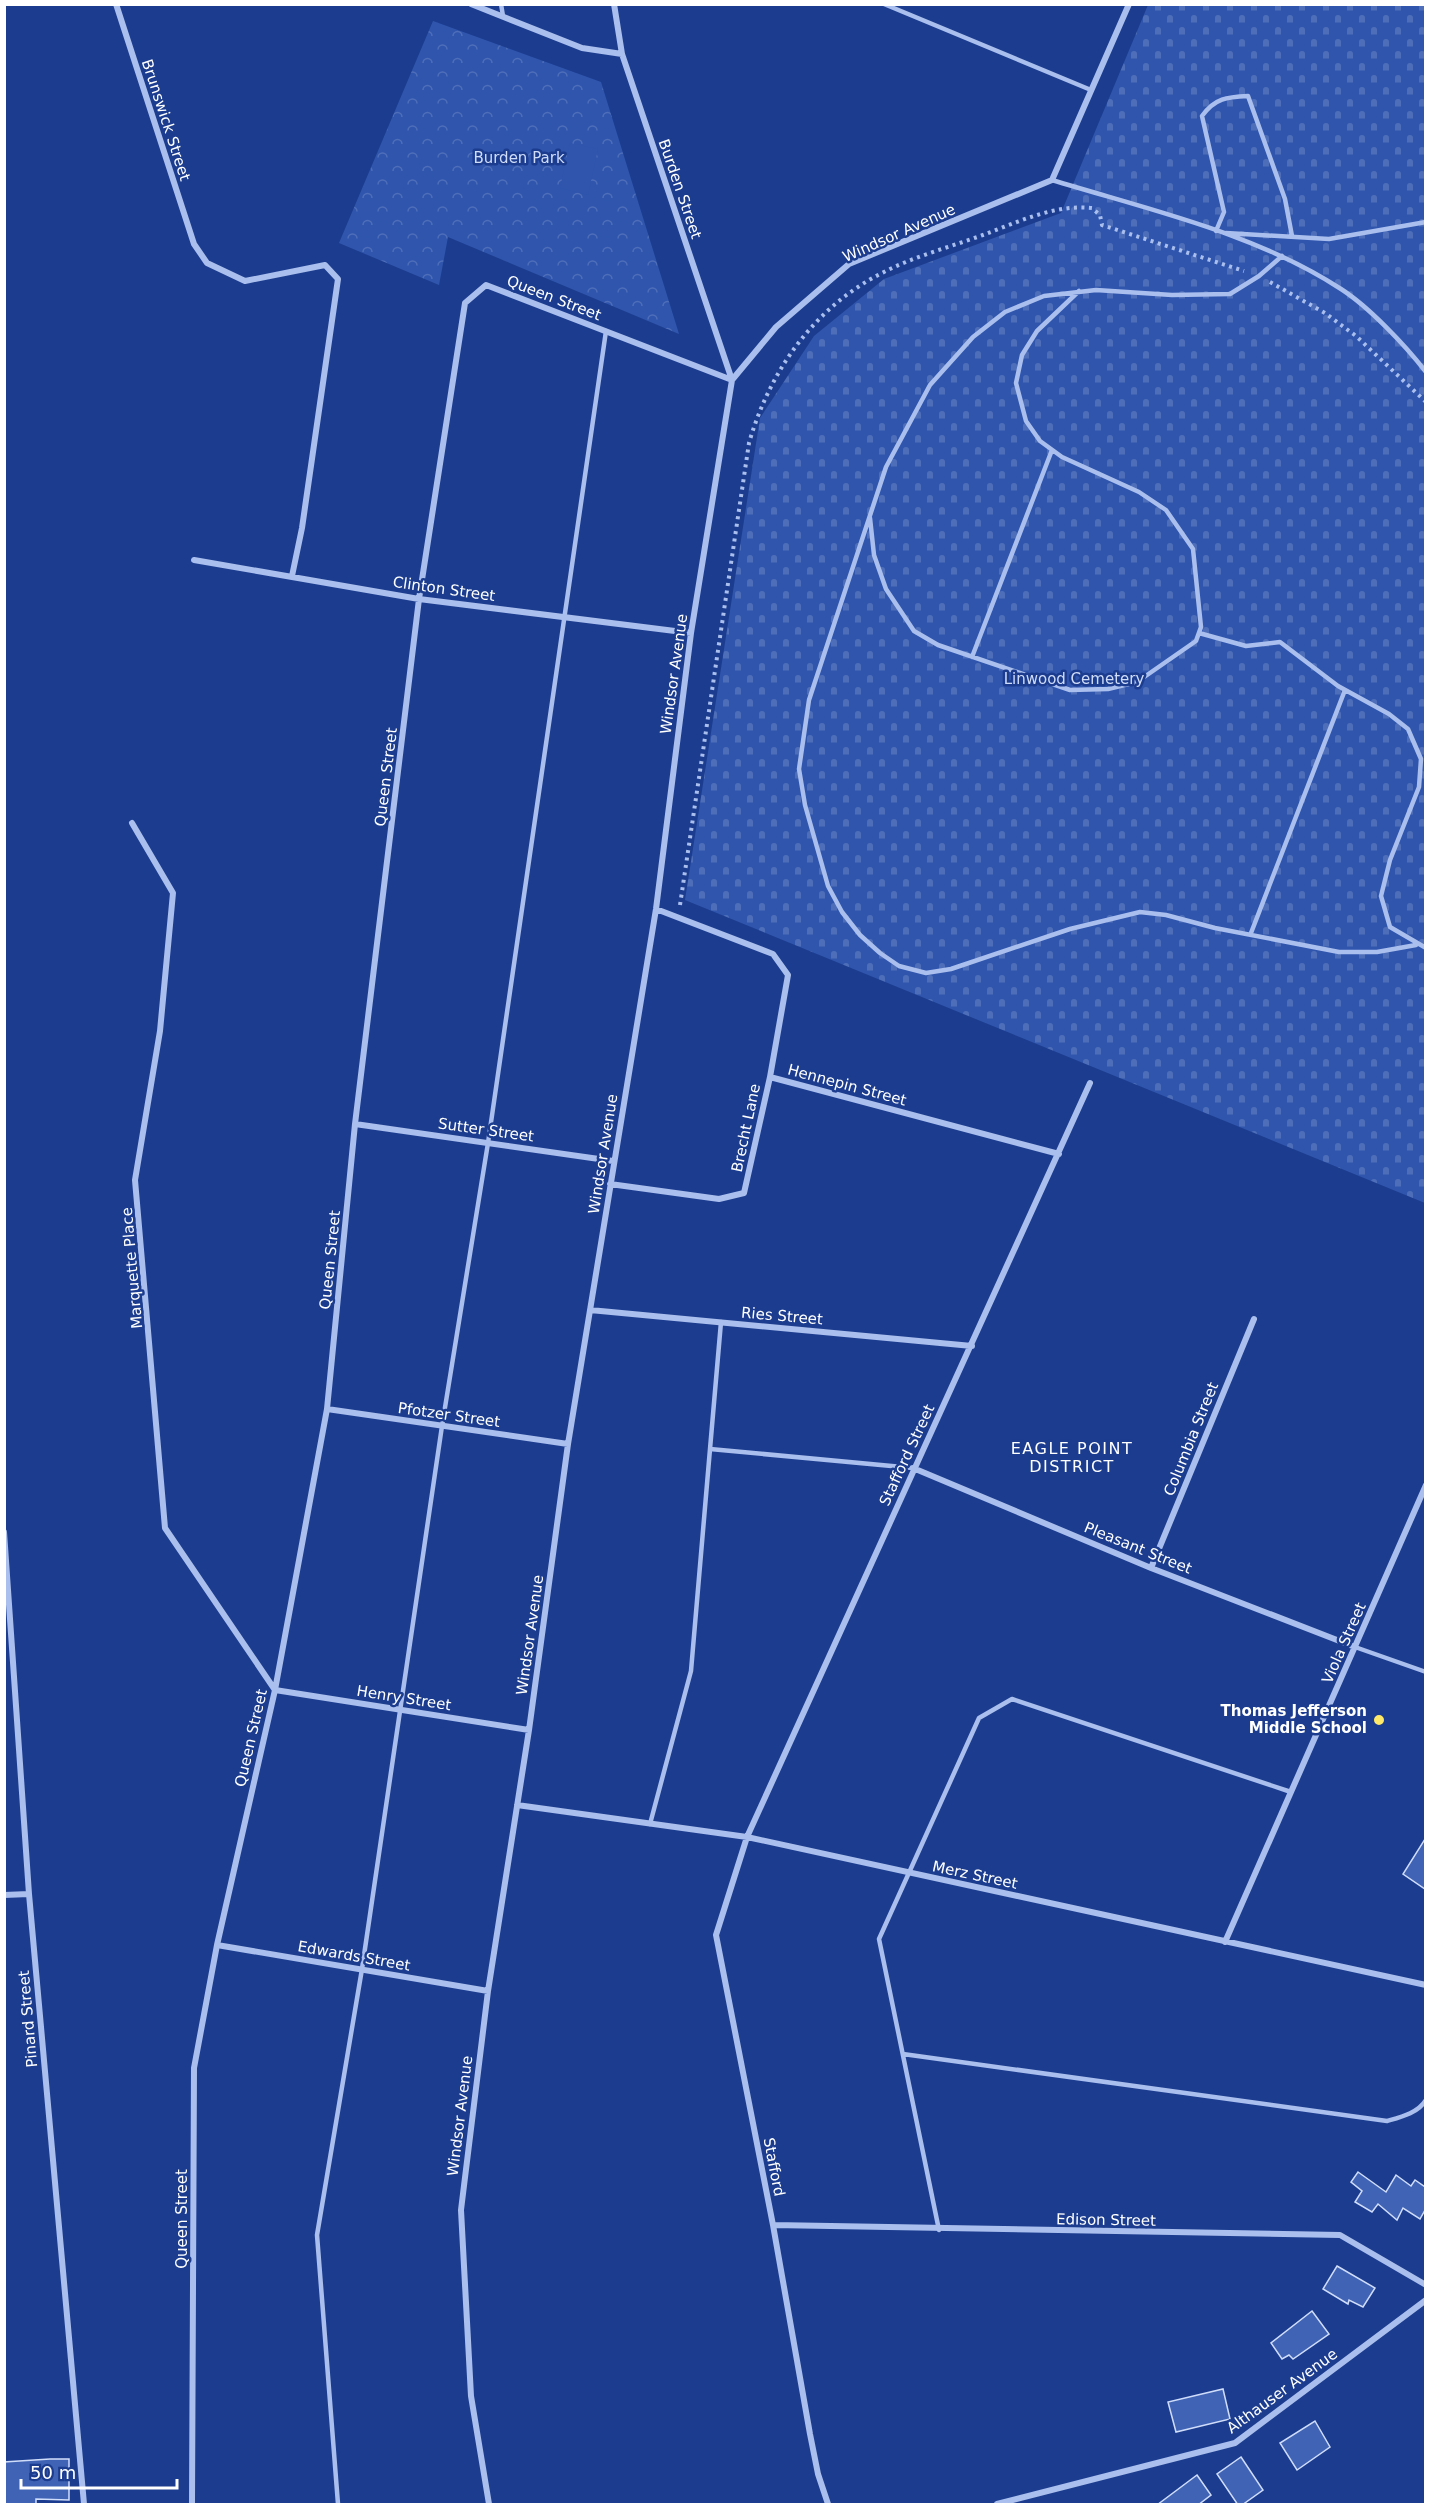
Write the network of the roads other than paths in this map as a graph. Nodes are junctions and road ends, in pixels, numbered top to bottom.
1 (116, 4) edge
2 (471, 4) edge
3 (501, 4) edge
4 (614, 4) edge
5 (884, 4) edge
6 (1129, 4) edge
7 (503, 16) junction
8 (622, 54) junction
9 (1091, 90) junction
10 (1052, 180) junction
11 (1425, 222) edge
12 (1218, 232) junction
13 (1292, 236) junction
14 (1282, 256) junction
15 (1079, 291) junction
16 (606, 331) junction
17 (1425, 372) edge
18 (732, 380) junction
19 (1052, 450) junction
20 (870, 515) junction
21 (194, 560) dead end
22 (292, 576) junction
23 (419, 599) junction
24 (565, 617) junction
25 (691, 633) junction
26 (1199, 633) junction
27 (972, 657) junction
28 (1344, 690) junction
29 (132, 824) dead end
30 (656, 909) junction
31 (1251, 933) junction
32 (1416, 945) junction
33 (1425, 948) edge
34 (770, 1077) junction
35 (1090, 1083) dead end
36 (355, 1124) junction
37 (488, 1143) junction
38 (1059, 1154) junction
39 (613, 1161) junction
40 (610, 1184) junction
41 (590, 1310) junction
42 (1254, 1319) dead end
43 (721, 1322) junction
44 (972, 1346) junction
45 (327, 1409) junction
46 (442, 1426) junction
47 (568, 1444) junction
48 (710, 1449) junction
49 (913, 1468) junction
50 (1425, 1485) edge
51 (4, 1532) edge
52 (1151, 1568) junction
53 (1355, 1647) junction
54 (1425, 1672) edge
55 (274, 1690) junction
56 (400, 1710) junction
57 (529, 1730) junction
58 (1291, 1792) junction
59 (517, 1805) junction
60 (650, 1824) junction
61 (747, 1837) junction
62 (907, 1872) junction
63 (29, 1894) junction
64 (4, 1895) edge
65 (1225, 1942) junction
66 (217, 1945) junction
67 (362, 1969) junction
68 (1425, 1985) edge
69 (488, 1991) junction
70 (903, 2054) junction
71 (1425, 2100) edge
72 (773, 2225) junction
73 (939, 2230) junction
74 (1425, 2285) edge
75 (1425, 2300) edge
76 (84, 2505) edge
77 (192, 2505) edge
78 (339, 2505) edge
79 (489, 2505) edge
80 (828, 2505) edge
81 (997, 2505) edge

1 - 22 street, Brunswick Street
2 - 7 street
3 - 7 lane
4 - 8 street, Burden Street
5 - 9 lane
6 - 9 street
7 - 8 street
8 - 18 street, Burden Street
9 - 10 street
10 - 12 lane
10 - 18 street, Windsor Avenue
11 - 13 lane
12 - 13 lane
12 - 13 lane
12 - 14 lane
14 - 15 lane
14 - 17 lane
15 - 19 lane
15 - 20 lane
16 - 18 street, Queen Street
16 - 23 street, Queen Street
16 - 24 lane
18 - 25 street, Windsor Avenue
19 - 26 lane
19 - 27 lane
20 - 27 lane
20 - 31 lane
21 - 22 street, Clinton Street
22 - 23 street, Clinton Street
23 - 24 street, Clinton Street
23 - 36 street, Queen Street
24 - 25 street, Clinton Street
24 - 37 lane
25 - 30 street, Windsor Avenue
26 - 27 lane
26 - 28 lane
28 - 31 lane
28 - 32 lane
29 - 55 street, Marquette Place
30 - 34 street, Hennepin Street
30 - 39 street, Windsor Avenue
31 - 32 lane
32 - 33 lane
34 - 38 street, Hennepin Street
34 - 40 street, Brecht Lane
35 - 38 street, Stafford Street
36 - 37 street, Sutter Street
36 - 45 street, Queen Street
37 - 39 street, Sutter Street
37 - 46 lane
38 - 44 street, Stafford Street
39 - 40 street, Windsor Avenue
40 - 41 street, Windsor Avenue
41 - 43 street, Ries Street
41 - 47 street, Windsor Avenue
42 - 52 street, Columbia Street
43 - 44 street, Ries Street
43 - 48 lane
44 - 49 street, Stafford Street
45 - 46 street, Pfotzer Street
45 - 55 street, Queen Street
46 - 47 street, Pfotzer Street
46 - 56 lane
47 - 57 street, Windsor Avenue
48 - 49 lane
48 - 60 lane
49 - 52 street, Pleasant Street
49 - 61 street, Stafford Street
50 - 53 street, Viola Street
51 - 63 street, Pinard Street
52 - 53 street, Pleasant Street
53 - 54 lane
53 - 58 street, Viola Street
55 - 56 street, Henry Street
55 - 66 street, Queen Street
56 - 57 street, Henry Street
56 - 67 lane
57 - 59 street, Windsor Avenue
58 - 62 lane
58 - 65 street, Viola Street
59 - 60 street, Merz Street
59 - 69 street, Windsor Avenue
60 - 61 street, Merz Street
61 - 62 street, Merz Street
61 - 72 street, Stafford
62 - 65 street, Merz Street
62 - 70 lane
63 - 64 street
63 - 76 street, Pinard Street
65 - 68 street, Merz Street
66 - 67 street, Edwards Street
66 - 77 street, Queen Street
67 - 69 street, Edwards Street
67 - 78 lane
69 - 79 street, Windsor Avenue
70 - 71 lane
70 - 73 lane
72 - 73 street, Edison Street
72 - 80 street, Stafford
73 - 74 street, Edison Street
75 - 81 street, Althauser Avenue

